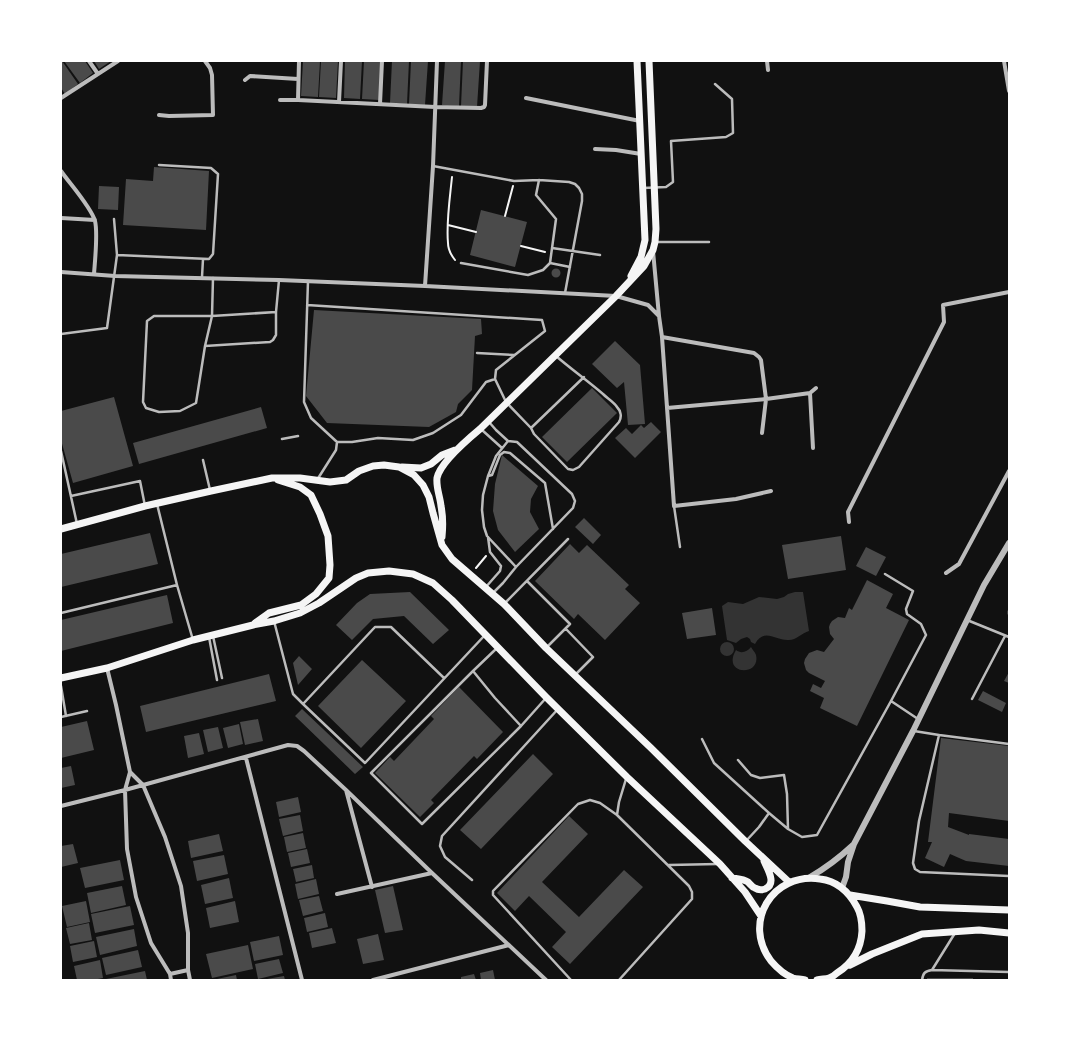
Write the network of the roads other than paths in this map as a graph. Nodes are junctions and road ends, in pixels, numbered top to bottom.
1 (89, 61) edge
2 (118, 61) edge
3 (205, 61) edge
4 (299, 61) edge
5 (341, 61) edge
6 (382, 61) edge
7 (437, 61) edge
8 (487, 61) edge
9 (637, 61) edge
10 (649, 61) edge
11 (767, 61) edge
12 (1004, 61) edge
13 (768, 70) dead end
14 (98, 74) junction
15 (298, 79) junction
16 (245, 80) dead end
17 (715, 84) dead end
18 (1009, 91) edge
19 (61, 98) edge
20 (526, 98) dead end
21 (280, 100) dead end
22 (298, 100) junction
23 (339, 102) junction
24 (380, 104) junction
25 (435, 107) junction
26 (159, 115) dead end
27 (640, 121) junction
28 (595, 148) dead end
29 (641, 154) junction
30 (159, 165) dead end
31 (432, 166) junction
32 (61, 171) edge
33 (539, 180) junction
34 (643, 188) junction
35 (655, 188) junction
36 (61, 218) edge
37 (114, 219) dead end
38 (95, 220) junction
39 (655, 242) junction
40 (709, 242) dead end
41 (552, 248) junction
42 (653, 250) junction
43 (573, 251) junction
44 (117, 255) junction
45 (600, 255) dead end
46 (202, 259) junction
47 (461, 263) road end
48 (550, 263) junction
49 (570, 268) junction
50 (61, 272) edge
51 (94, 274) junction
52 (115, 276) junction
53 (202, 277) junction
54 (213, 277) junction
55 (279, 280) junction
56 (308, 281) junction
57 (626, 284) junction
58 (425, 286) junction
59 (1009, 292) edge
60 (565, 293) junction
61 (616, 296) junction
62 (307, 305) junction
63 (276, 312) junction
64 (212, 316) junction
65 (659, 316) junction
66 (61, 334) edge
67 (662, 337) junction
68 (205, 346) junction
69 (477, 353) dead end
70 (514, 355) junction
71 (555, 355) junction
72 (584, 377) junction
73 (495, 379) junction
74 (816, 388) dead end
75 (810, 393) junction
76 (766, 399) junction
77 (506, 402) junction
78 (667, 408) junction
79 (487, 420) junction
80 (531, 428) junction
81 (480, 429) junction
82 (762, 433) dead end
83 (298, 436) dead end
84 (282, 439) dead end
85 (508, 441) junction
86 (337, 442) junction
87 (502, 448) junction
88 (813, 448) dead end
89 (457, 449) junction
90 (61, 451) edge
91 (203, 460) dead end
92 (399, 467) junction
93 (1009, 471) edge
94 (488, 476) junction
95 (272, 478) junction
96 (316, 480) junction
97 (210, 491) junction
98 (771, 491) dead end
99 (71, 496) junction
100 (157, 504) junction
101 (145, 506) junction
102 (674, 506) junction
103 (848, 522) dead end
104 (77, 524) junction
105 (61, 529) edge
106 (553, 529) junction
107 (487, 536) junction
108 (568, 539) dead end
109 (1009, 543) edge
110 (442, 545) junction
111 (680, 547) dead end
112 (554, 553) junction
113 (558, 557) dead end
114 (516, 567) junction
115 (541, 567) junction
116 (544, 570) dead end
117 (885, 574) dead end
118 (946, 574) dead end
119 (527, 581) junction
120 (177, 585) junction
121 (485, 588) junction
122 (492, 594) junction
123 (504, 604) junction
124 (1009, 610) edge
125 (61, 613) edge
126 (1009, 614) edge
127 (967, 620) junction
128 (274, 621) junction
129 (253, 625) junction
130 (566, 629) junction
131 (485, 634) junction
132 (211, 636) junction
133 (1005, 636) junction
134 (1009, 637) edge
135 (193, 640) junction
136 (498, 647) junction
137 (546, 648) junction
138 (107, 668) junction
139 (473, 671) junction
140 (575, 675) junction
141 (61, 678) edge
142 (222, 678) dead end
143 (444, 678) junction
144 (217, 680) dead end
145 (61, 686) edge
146 (546, 697) junction
147 (972, 699) dead end
148 (891, 702) junction
149 (303, 704) junction
150 (558, 709) junction
151 (87, 711) dead end
152 (66, 716) junction
153 (61, 717) edge
154 (919, 719) junction
155 (521, 726) junction
156 (913, 731) junction
157 (939, 735) junction
158 (702, 739) dead end
159 (1009, 744) edge
160 (246, 758) junction
161 (738, 760) dead end
162 (130, 772) junction
163 (626, 777) junction
164 (143, 785) junction
165 (125, 790) junction
166 (346, 790) junction
167 (61, 806) edge
168 (769, 813) junction
169 (617, 815) junction
170 (788, 829) junction
171 (745, 841) junction
172 (854, 844) junction
173 (762, 858) junction
174 (720, 864) junction
175 (668, 865) junction
176 (432, 874) junction
177 (1009, 876) edge
178 (732, 878) junction
179 (810, 878) junction
180 (472, 880) dead end
181 (789, 882) junction
182 (372, 886) junction
183 (842, 888) junction
184 (337, 894) dead end
185 (850, 895) junction
186 (1009, 910) edge
187 (761, 916) junction
188 (956, 931) junction
189 (1009, 933) edge
190 (510, 945) junction
191 (846, 967) junction
192 (188, 970) junction
193 (932, 970) junction
194 (1009, 972) edge
195 (170, 974) junction
196 (171, 980) edge
197 (190, 980) edge
198 (302, 980) edge
199 (373, 980) edge
200 (546, 980) edge
201 (571, 980) edge
202 (619, 980) edge
203 (805, 980) edge
204 (817, 980) edge
205 (922, 980) edge

1 - 14 street
2 - 14 street
3 - 26 street
4 - 15 street
5 - 23 street
6 - 24 street
7 - 25 street
8 - 25 street
9 - 27 main road
10 - 35 main road
11 - 13 street
12 - 18 street
14 - 19 street
15 - 16 street
15 - 22 street
17 - 35 lane
20 - 27 street
21 - 22 street
22 - 23 street
23 - 24 street
24 - 25 street
25 - 31 street
27 - 29 main road
28 - 29 street
29 - 34 main road
30 - 46 lane
31 - 33 lane
31 - 58 street
32 - 38 street
33 - 41 lane
33 - 43 lane
34 - 35 lane
34 - 57 main road
35 - 39 main road
36 - 38 street
37 - 44 lane
38 - 51 street
39 - 40 lane
39 - 42 main road
41 - 43 lane
41 - 48 lane
42 - 57 main road
42 - 65 street
43 - 45 lane
43 - 49 lane
44 - 46 lane
44 - 52 lane
46 - 53 lane
47 - 48 lane
48 - 49 lane
49 - 60 lane
50 - 51 street
51 - 52 street
52 - 53 street
52 - 66 lane
53 - 54 street
54 - 55 street
54 - 64 lane
55 - 56 street
55 - 63 lane
56 - 58 street
56 - 62 lane
57 - 61 main road
58 - 60 street
59 - 103 street
60 - 61 street
61 - 65 street
61 - 71 main road
62 - 70 lane
62 - 86 lane
63 - 64 lane
63 - 68 lane
64 - 68 lane
64 - 68 lane
65 - 67 street
67 - 76 street
67 - 78 street
69 - 70 lane
70 - 73 lane
71 - 72 lane
71 - 77 main road
72 - 80 lane
72 - 80 lane
73 - 77 lane
73 - 86 lane
74 - 75 street
75 - 76 street
75 - 88 street
76 - 78 street
76 - 82 street
77 - 79 main road
77 - 80 lane
78 - 102 street
79 - 81 main road
79 - 85 lane
81 - 87 lane
81 - 89 main road
83 - 84 lane
85 - 87 lane
85 - 106 lane
86 - 96 lane
87 - 94 lane
89 - 92 main road
89 - 110 main road
90 - 99 lane
91 - 97 lane
92 - 96 main road
92 - 110 main road
93 - 118 street
94 - 106 lane
94 - 107 lane
95 - 96 main road
95 - 97 main road
95 - 129 main road
97 - 100 main road
98 - 102 street
99 - 101 lane
99 - 104 lane
100 - 101 main road
100 - 120 lane
101 - 104 main road
102 - 111 lane
104 - 105 main road
106 - 114 lane
107 - 114 lane
107 - 121 lane
108 - 112 lane
109 - 127 street
110 - 121 main road
112 - 113 lane
112 - 115 lane
114 - 122 lane
115 - 116 lane
115 - 119 lane
117 - 148 lane
119 - 123 lane
119 - 130 lane
120 - 125 lane
120 - 135 lane
121 - 122 main road
122 - 123 main road
123 - 137 main road
124 - 126 lane
127 - 133 lane
127 - 154 street
128 - 129 main road
128 - 131 main road
128 - 149 lane
129 - 132 main road
130 - 137 lane
130 - 140 lane
131 - 136 main road
131 - 143 lane
132 - 135 main road
132 - 142 lane
132 - 144 lane
133 - 134 lane
133 - 147 lane
135 - 138 main road
136 - 139 lane
136 - 146 main road
137 - 140 main road
138 - 141 main road
138 - 162 street
139 - 155 lane
139 - 155 lane
140 - 171 main road
143 - 149 lane
143 - 149 lane
145 - 152 lane
146 - 150 main road
146 - 155 lane
148 - 154 lane
148 - 170 lane
150 - 163 main road
150 - 180 lane
151 - 152 lane
152 - 153 lane
154 - 156 street
156 - 157 lane
156 - 172 street
157 - 159 lane
157 - 177 lane
158 - 168 lane
160 - 164 street
160 - 166 street
160 - 198 street
161 - 170 lane
162 - 164 street
162 - 165 street
163 - 169 lane
163 - 174 main road
164 - 165 street
164 - 192 street
165 - 167 street
165 - 195 street
166 - 176 street
166 - 182 street
168 - 170 lane
168 - 171 lane
169 - 175 lane
169 - 201 lane
171 - 173 main road
172 - 179 street
172 - 183 street
173 - 178 main road
173 - 181 main road
174 - 175 lane
174 - 178 main road
175 - 202 lane
176 - 182 street
176 - 190 street
178 - 187 main road
179 - 181 main road
179 - 183 main road
181 - 187 main road
182 - 184 street
183 - 185 main road
185 - 186 main road
185 - 191 main road
187 - 203 main road
188 - 189 main road
188 - 191 main road
188 - 193 lane
190 - 199 street
190 - 200 street
191 - 204 main road
192 - 195 street
192 - 197 street
193 - 194 lane
193 - 205 lane
195 - 196 street

